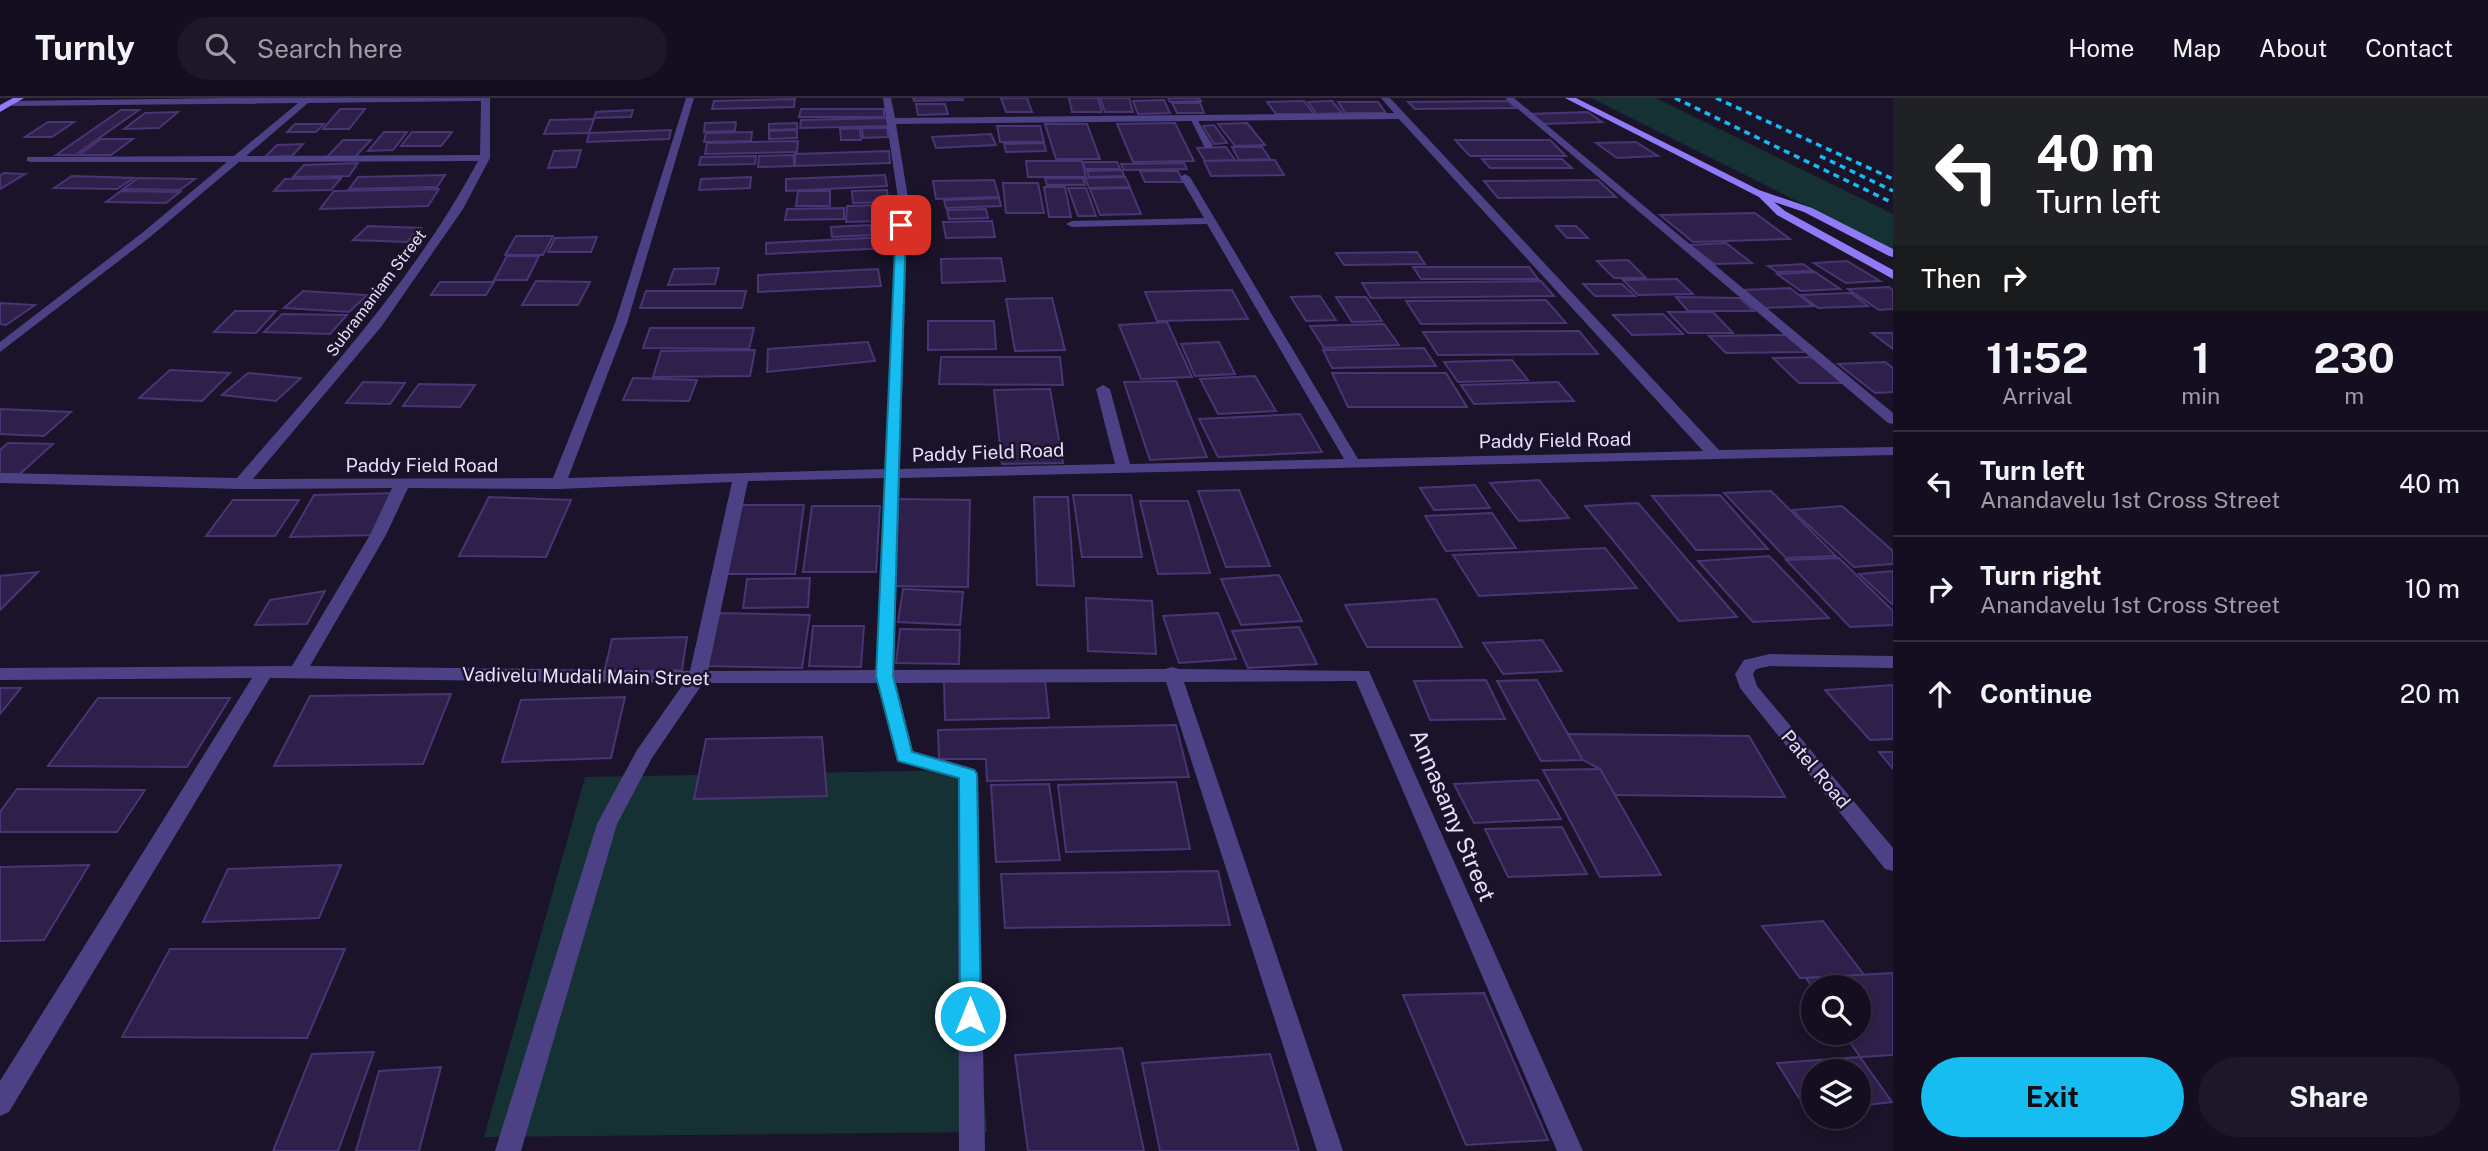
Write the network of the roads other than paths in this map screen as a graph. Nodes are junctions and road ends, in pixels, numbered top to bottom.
1 (485, 98) edge
2 (690, 98) edge
3 (887, 98) edge
4 (1385, 98) edge
5 (1509, 98) edge
6 (1569, 98) edge
7 (16, 100) edge
8 (305, 101) junction
9 (0, 110) edge
10 (1402, 116) junction
11 (1192, 118) junction
12 (892, 121) junction
13 (1208, 146) dead end
14 (485, 158) junction
15 (31, 159) dead end
16 (234, 161) junction
17 (1185, 177) dead end
18 (1755, 192) junction
19 (1211, 221) junction
20 (1072, 224) dead end
21 (1893, 254) edge
22 (1893, 275) edge
23 (0, 348) edge
24 (1103, 389) dead end
25 (1893, 420) edge
26 (1893, 451) edge
27 (1717, 457) junction
28 (1353, 462) junction
29 (1124, 467) junction
30 (890, 475) junction
31 (741, 477) junction
32 (0, 478) edge
33 (240, 484) junction
34 (402, 484) junction
35 (558, 484) junction
36 (1893, 662) edge
37 (265, 672) junction
38 (297, 673) junction
39 (1172, 673) junction
40 (0, 674) edge
41 (885, 676) junction
42 (698, 677) junction
43 (1893, 863) edge
44 (0, 1104) edge
45 (508, 1151) edge
46 (972, 1151) edge
47 (1330, 1151) edge
48 (1570, 1151) edge

1 - 8 street
1 - 14 street, Subramaniam Street
2 - 35 street
3 - 12 street
4 - 10 street
5 - 25 street
6 - 18 main road
7 - 8 street
7 - 9 main road
8 - 16 street
10 - 11 street
10 - 27 street
11 - 12 street
11 - 13 street
12 - 30 street
14 - 16 street
14 - 33 street, Subramaniam Street
15 - 16 street
16 - 23 street
17 - 19 street
18 - 21 main road
18 - 22 main road
19 - 20 street
19 - 28 street
24 - 29 street
26 - 27 street, Paddy Field Road
27 - 28 street, Paddy Field Road
28 - 29 street, Paddy Field Road
29 - 30 street, Paddy Field Road
30 - 31 street, Paddy Field Road
30 - 41 street
31 - 35 street, Paddy Field Road
31 - 42 street
32 - 33 street, Paddy Field Road
33 - 34 street, Paddy Field Road
34 - 35 street, Paddy Field Road
34 - 38 street
36 - 43 street, Patel Road
37 - 38 street, Vadivelu Mudali Main Street
37 - 40 street, Vadivelu Mudali Main Street
37 - 44 street
38 - 42 street, Vadivelu Mudali Main Street
39 - 41 street, Vadivelu Mudali Main Street
39 - 47 street
39 - 48 street, Annasamy Street
41 - 42 street, Vadivelu Mudali Main Street
41 - 46 street
42 - 45 street

